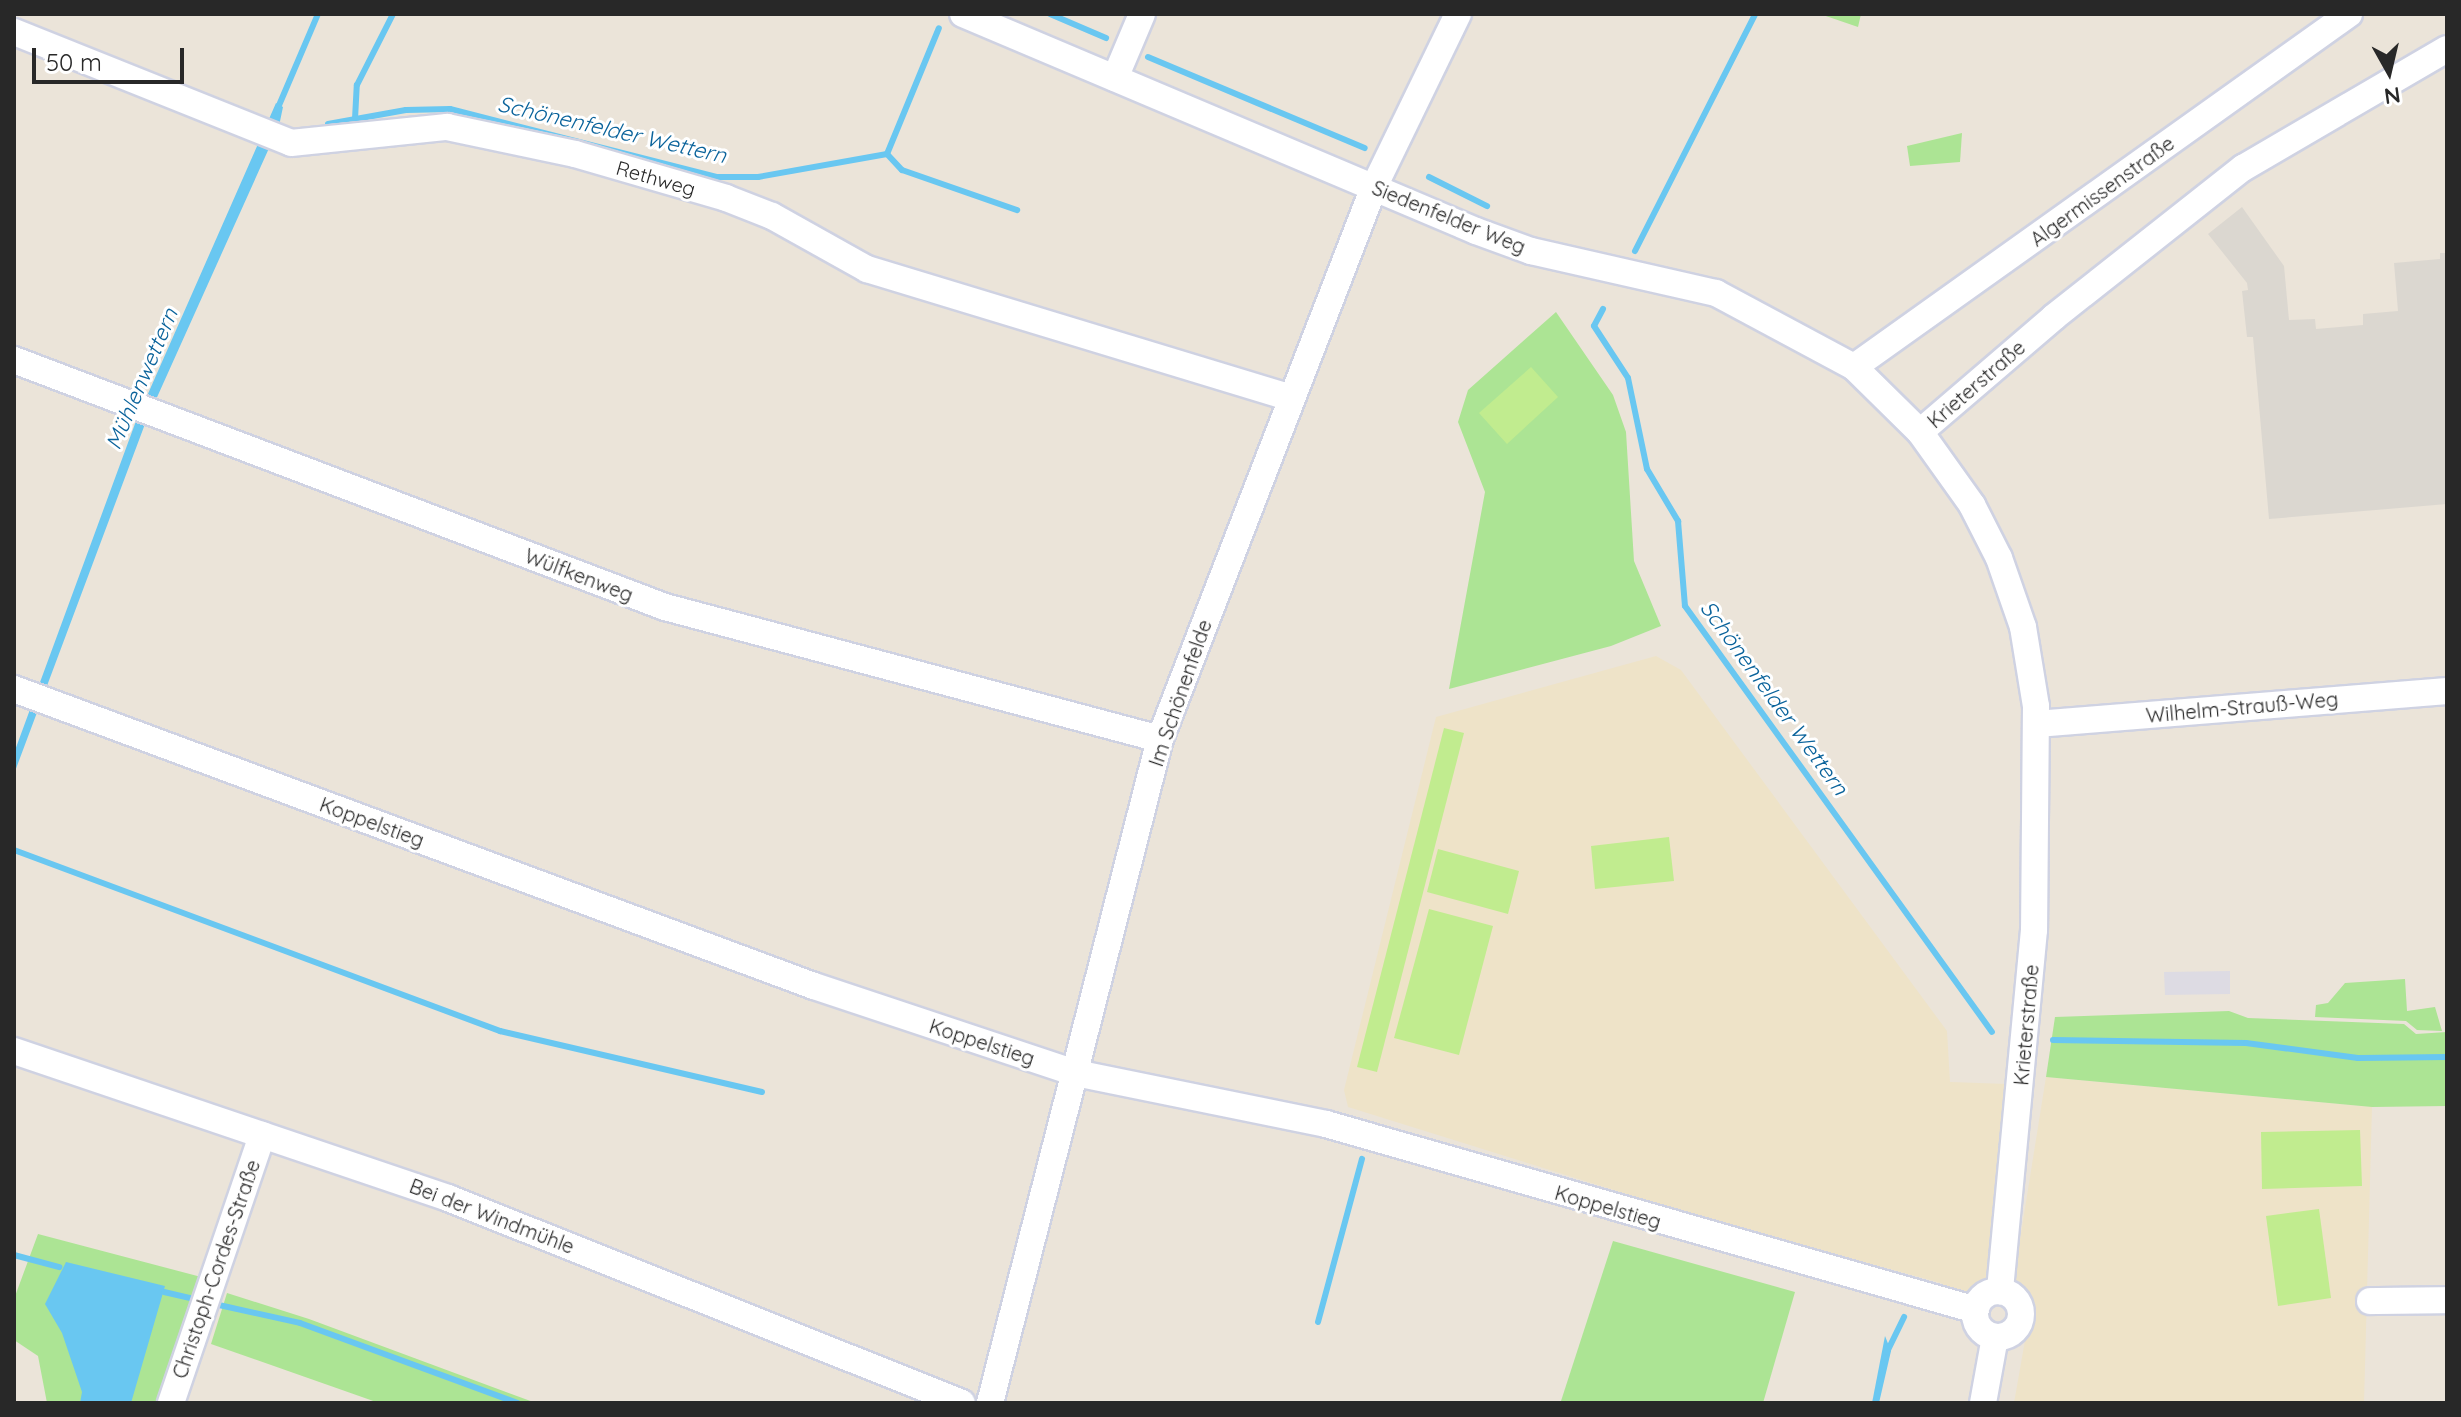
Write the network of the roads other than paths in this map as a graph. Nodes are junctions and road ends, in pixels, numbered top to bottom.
1 (963, 14) edge
2 (1142, 14) edge
3 (1458, 14) edge
4 (2349, 14) edge
5 (14, 32) edge
6 (2447, 49) edge
7 (1115, 78) junction
8 (1374, 187) junction
9 (14, 360) edge
10 (1854, 367) junction
11 (1289, 397) junction
12 (1920, 432) junction
13 (2447, 691) edge
14 (31, 695) edge
15 (2037, 724) junction
16 (1160, 739) junction
17 (14, 1051) edge
18 (1076, 1073) junction
19 (262, 1135) junction
20 (2000, 1291) junction
21 (2447, 1300) edge
22 (2370, 1301) dead end
23 (1976, 1310) junction
24 (1995, 1337) junction
25 (171, 1403) edge
26 (962, 1403) edge
27 (990, 1403) edge
28 (1983, 1403) edge

1 - 7 street, Siedenfelder Weg
2 - 7 street
3 - 8 street, Im Schönenfelde
4 - 10 street, Algermissenstraße
5 - 11 street, Rethweg
6 - 12 street, Krieterstraße
7 - 8 street, Siedenfelder Weg
8 - 10 street, Siedenfelder Weg
8 - 11 street, Im Schönenfelde
9 - 16 street, Wülfkenweg
10 - 12 street, Siedenfelder Weg
11 - 16 street, Im Schönenfelde
12 - 15 street, Krieterstraße
13 - 15 street, Wilhelm-Strauß-Weg
14 - 18 street, Koppelstieg
15 - 20 street, Krieterstraße
16 - 18 street, Im Schönenfelde
17 - 19 street, Bei der Windmühle
18 - 23 street, Koppelstieg
18 - 27 street, Im Schönenfelde
19 - 25 street, Christoph-Cordes-Straße
19 - 26 street, Bei der Windmühle
20 - 23 street
20 - 24 street
21 - 22 street
23 - 24 street
24 - 28 street

